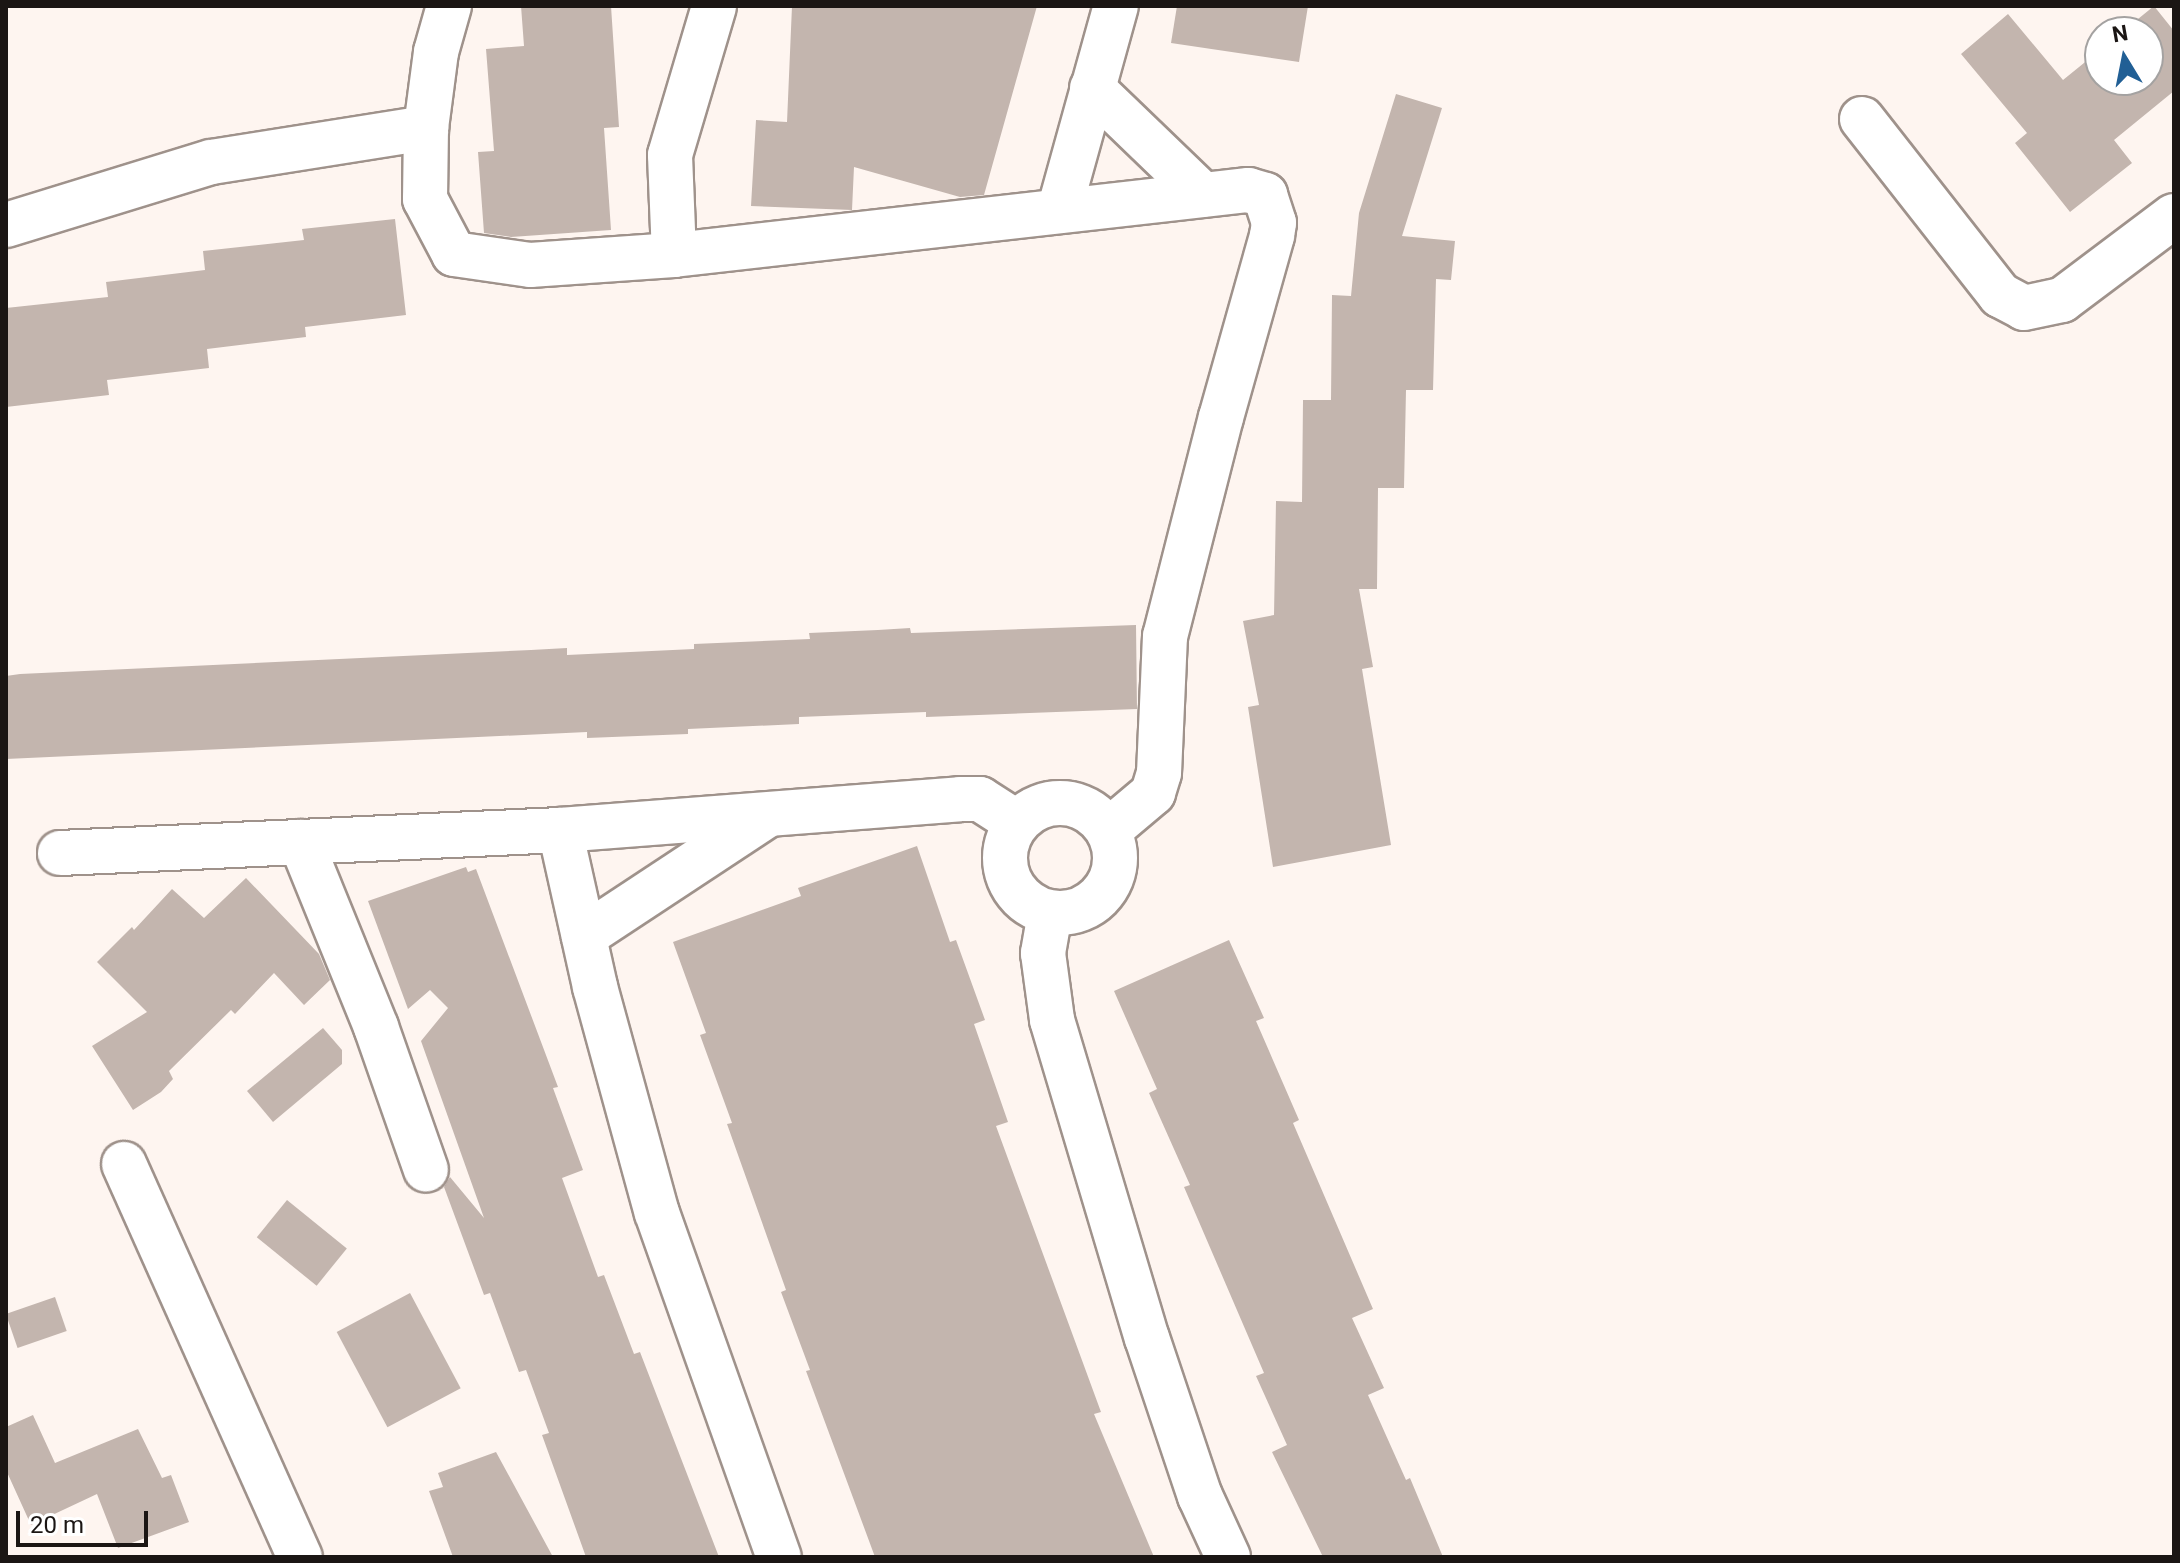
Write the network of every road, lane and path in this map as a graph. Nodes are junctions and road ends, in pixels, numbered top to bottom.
1 (449, 6) edge
2 (714, 6) edge
3 (1116, 6) edge
4 (1092, 88) junction
5 (1862, 119) dead end
6 (426, 128) junction
7 (1203, 195) junction
8 (1059, 211) junction
9 (2174, 216) edge
10 (6, 225) edge
11 (674, 255) junction
12 (770, 814) junction
13 (1016, 822) junction
14 (560, 830) junction
15 (1109, 830) junction
16 (301, 842) junction
17 (60, 853) dead end
18 (1050, 913) junction
19 (584, 936) junction
20 (124, 1164) dead end
21 (426, 1170) dead end
22 (300, 1557) edge
23 (779, 1557) edge
24 (1228, 1557) edge

1 - 6 street
2 - 11 street
3 - 4 street
4 - 7 street
4 - 8 street
5 - 9 street
6 - 10 street
6 - 11 street
7 - 8 street
7 - 15 street
8 - 11 street
12 - 13 street
12 - 14 street
12 - 19 street
13 - 15 street
13 - 18 street
14 - 16 street
14 - 19 street
15 - 18 street
16 - 17 street
16 - 21 street
18 - 24 street
19 - 23 street
20 - 22 street

